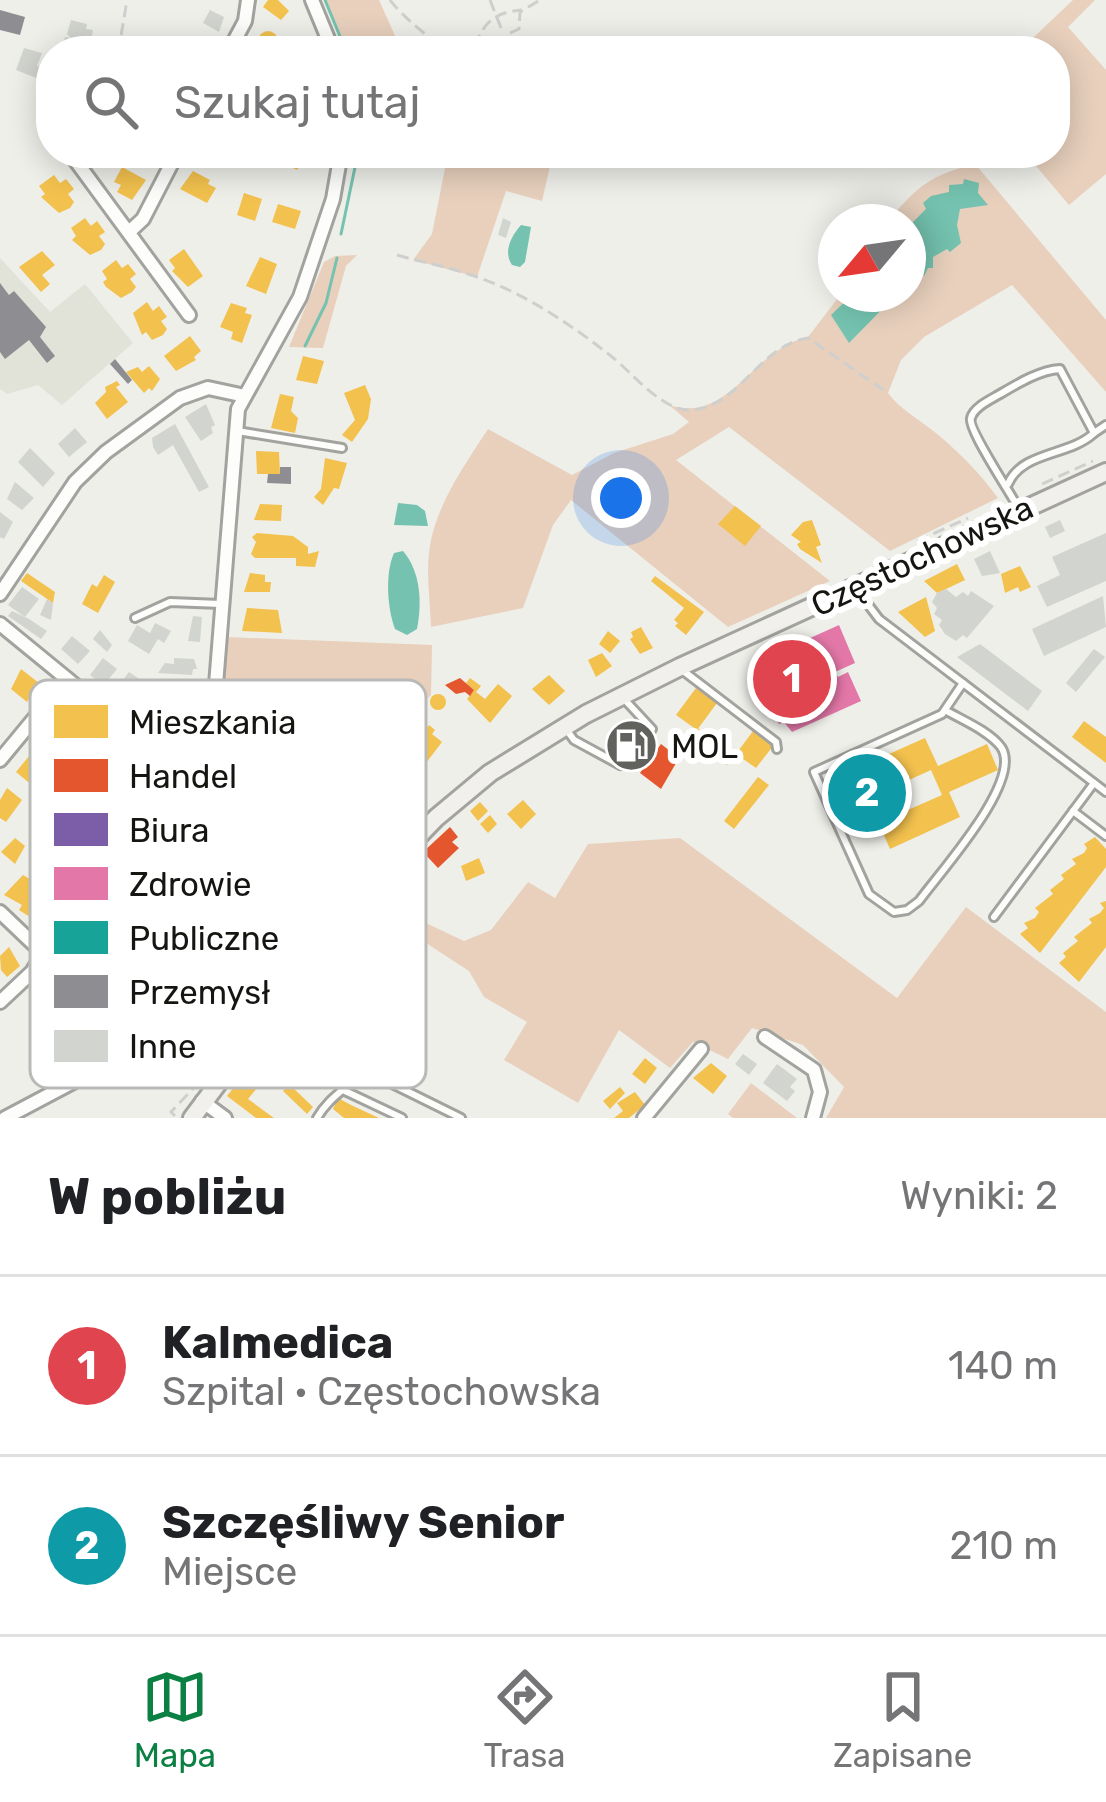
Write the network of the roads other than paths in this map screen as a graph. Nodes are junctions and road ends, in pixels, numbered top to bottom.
1 (248, 0) edge
2 (312, 0) edge
3 (238, 36) edge
4 (327, 36) edge
5 (81, 168) edge
6 (169, 168) edge
7 (338, 168) edge
8 (129, 232) junction
9 (189, 315) dead end
10 (245, 396) junction
11 (1106, 425) edge
12 (234, 431) junction
13 (1094, 433) junction
14 (342, 448) dead end
15 (1106, 472) edge
16 (1007, 486) junction
17 (1020, 511) junction
18 (855, 587) junction
19 (0, 594) edge
20 (221, 604) junction
21 (135, 618) dead end
22 (0, 623) edge
23 (680, 667) junction
24 (67, 679) edge
25 (216, 680) edge
26 (963, 683) junction
27 (622, 695) junction
28 (946, 710) junction
29 (30, 724) edge
30 (564, 726) junction
31 (777, 749) dead end
32 (0, 760) edge
33 (1094, 783) junction
34 (1106, 792) edge
35 (1073, 811) junction
36 (426, 831) edge
37 (1106, 836) edge
38 (0, 912) edge
39 (994, 917) dead end
40 (30, 940) edge
41 (30, 973) edge
42 (0, 1002) edge
43 (765, 1037) dead end
44 (700, 1049) dead end
45 (59, 1088) edge
46 (212, 1088) edge
47 (400, 1088) edge
48 (345, 1090) joint
49 (202, 1101) junction
50 (173, 1116) edge
51 (5, 1118) edge
52 (192, 1118) edge
53 (225, 1118) edge
54 (317, 1118) edge
55 (402, 1118) edge
56 (461, 1118) edge
57 (644, 1118) edge
58 (813, 1118) edge

1 - 3 street
2 - 4 street
5 - 8 street
6 - 8 street
7 - 10 street
8 - 9 street
10 - 12 street
10 - 19 street
11 - 13 lane
12 - 14 lane
12 - 20 street
13 - 16 lane
13 - 16 lane
15 - 17 main road, Częstochowska
16 - 17 lane
17 - 18 main road, Częstochowska
18 - 23 main road, Częstochowska
18 - 26 lane
20 - 21 lane
20 - 25 street
22 - 24 street
23 - 27 main road, Częstochowska
23 - 31 lane
26 - 28 lane
26 - 33 lane
27 - 30 main road, Częstochowska
27 - 30 lane
28 - 28 lane
29 - 32 street
30 - 36 main road, Częstochowska
33 - 34 lane
33 - 35 lane
35 - 37 lane
35 - 39 lane
38 - 40 street
41 - 42 street
43 - 58 street
44 - 57 street
45 - 51 street
46 - 49 main road, Częstochowska
47 - 56 lane
48 - 54 lane
48 - 55 lane
49 - 50 main road, Częstochowska
49 - 52 main road, Częstochowska
49 - 53 street

